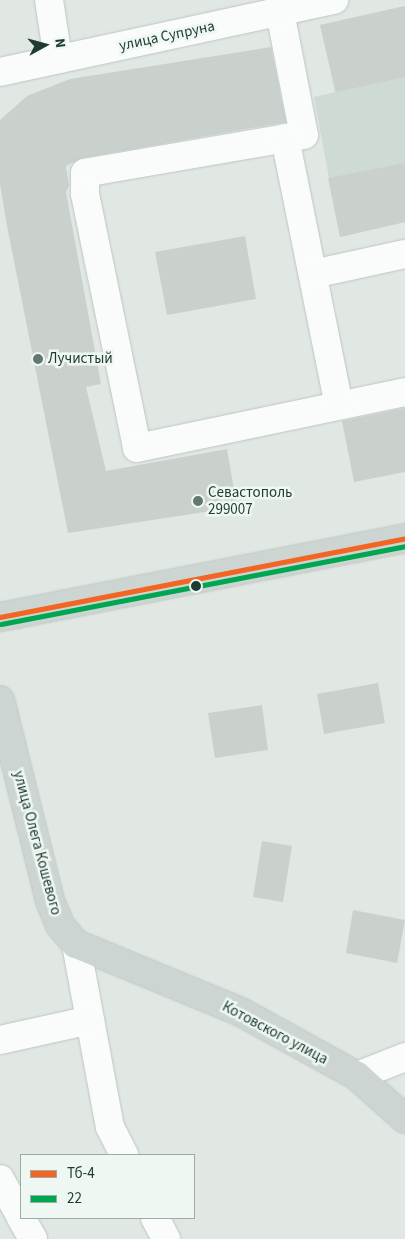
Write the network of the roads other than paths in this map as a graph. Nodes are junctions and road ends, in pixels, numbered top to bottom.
1 (49, 0) edge
2 (326, 1) edge
3 (280, 12) junction
4 (58, 60) junction
5 (0, 72) edge
6 (286, 138) junction
7 (405, 254) edge
8 (313, 274) junction
9 (405, 392) edge
10 (339, 406) junction
11 (405, 538) edge
12 (0, 617) edge
13 (0, 700) edge
14 (76, 944) junction
15 (90, 1020) junction
16 (0, 1040) edge
17 (405, 1057) edge
18 (357, 1076) junction
19 (405, 1119) edge
20 (124, 1154) edge
21 (0, 1179) edge
22 (20, 1216) edge
23 (22, 1219) edge
24 (156, 1219) edge
25 (33, 1239) edge
26 (166, 1239) edge

1 - 4 street
2 - 3 street, улица Супруна
3 - 4 street, улица Супруна
3 - 6 street
4 - 5 street, улица Супруна
6 - 8 street
6 - 10 street
7 - 8 street
8 - 10 street
9 - 10 street
11 - 12 main road
13 - 14 main road, улица Олега Кошевого
14 - 15 street, улица Олега Кошевого
14 - 18 main road, Котовского улица
15 - 16 street
15 - 20 street, улица Олега Кошевого
17 - 18 street
18 - 19 main road, Котовского улица
21 - 22 street
23 - 25 street
24 - 26 street

